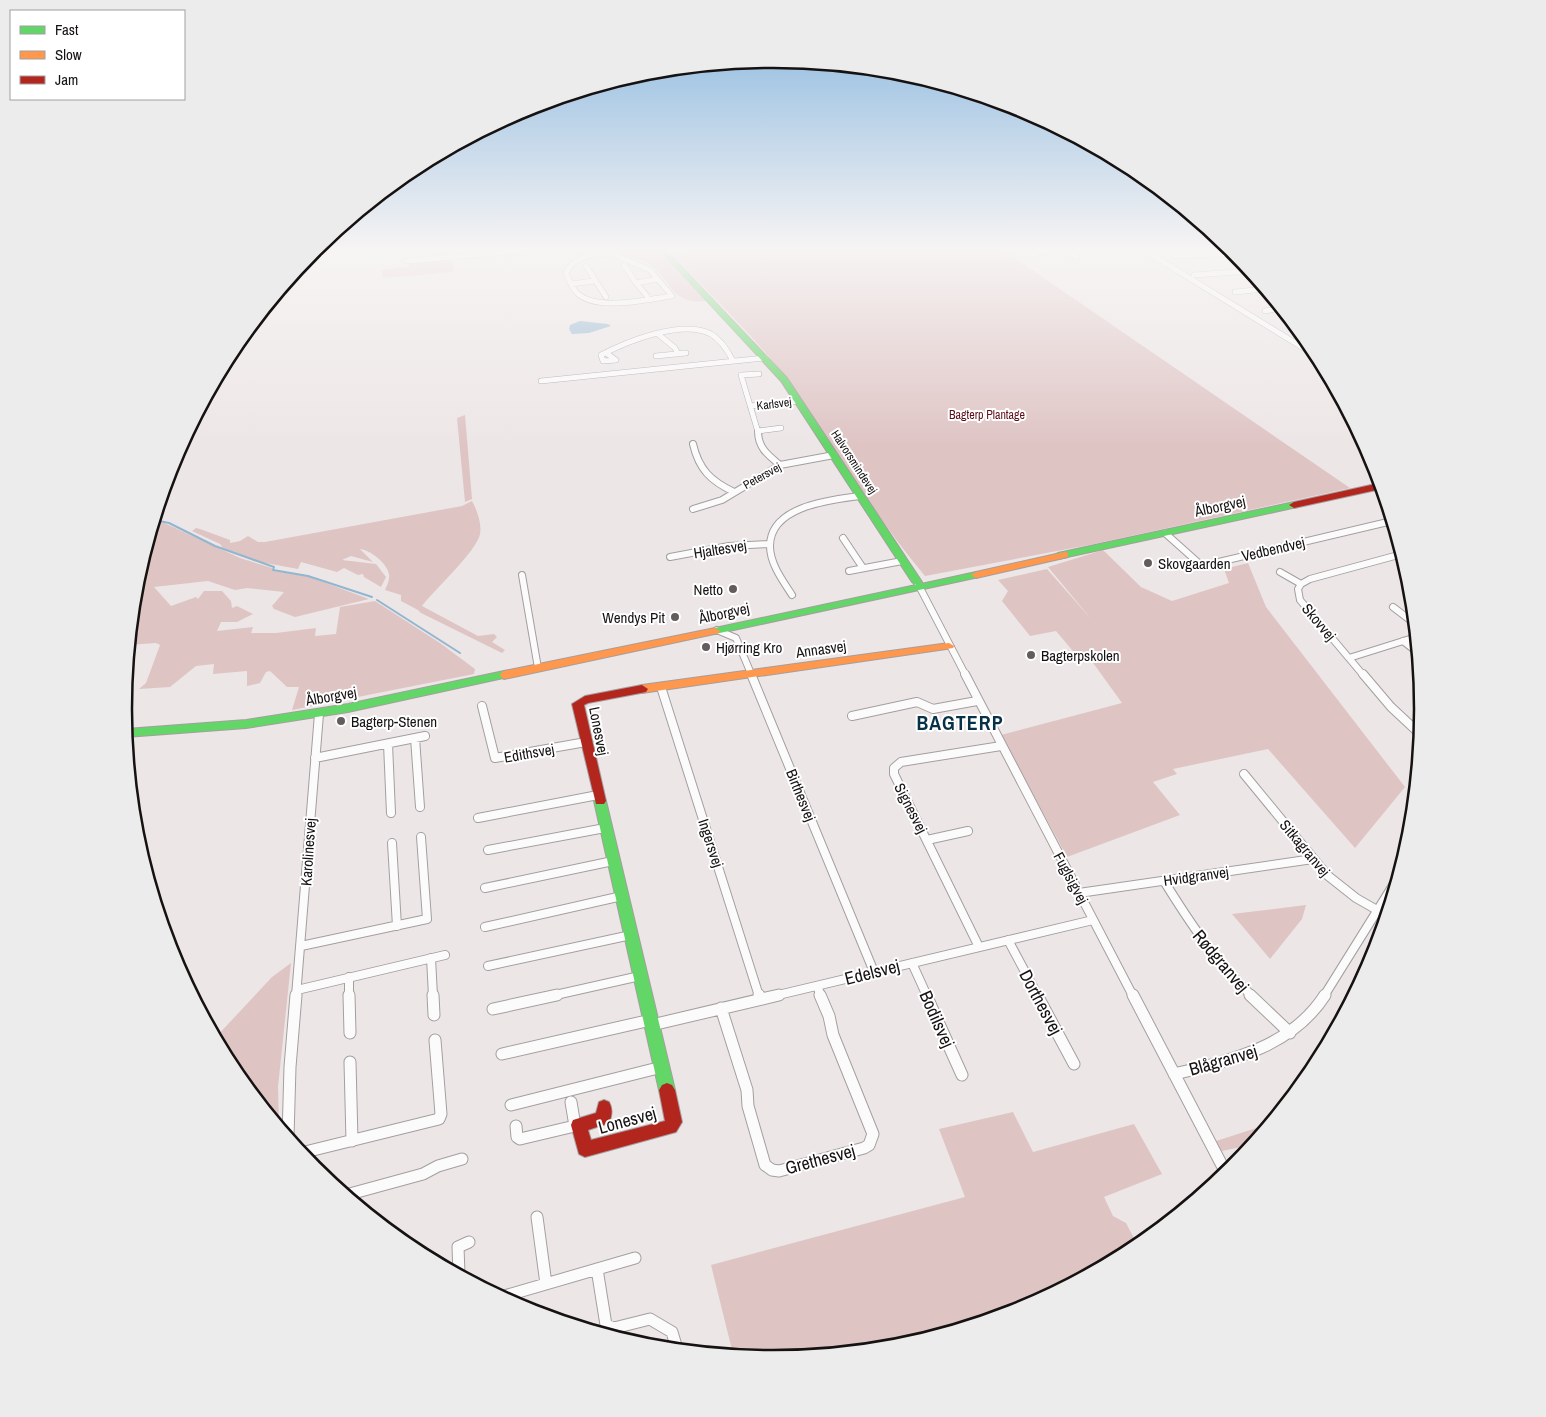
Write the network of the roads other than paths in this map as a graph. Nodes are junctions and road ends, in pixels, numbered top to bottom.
1 (723, 313) edge
2 (1247, 313) edge
3 (658, 334) junction
4 (1303, 348) edge
5 (606, 353) dead end
6 (686, 353) dead end
7 (678, 354) junction
8 (656, 356) dead end
9 (765, 358) junction
10 (733, 361) junction
11 (759, 374) dead end
12 (541, 381) dead end
13 (798, 401) junction
14 (750, 406) junction
15 (781, 428) dead end
16 (758, 431) junction
17 (692, 444) dead end
18 (834, 456) junction
19 (780, 465) junction
20 (1374, 487) edge
21 (734, 492) junction
22 (860, 496) junction
23 (693, 509) dead end
24 (1386, 522) edge
25 (1165, 533) junction
26 (843, 538) dead end
27 (769, 544) junction
28 (1395, 556) edge
29 (670, 557) dead end
30 (902, 561) junction
31 (863, 568) junction
32 (849, 571) dead end
33 (1280, 572) dead end
34 (522, 575) dead end
35 (1301, 584) junction
36 (918, 585) junction
37 (792, 595) dead end
38 (1394, 607) dead end
39 (1408, 618) edge
40 (717, 630) junction
41 (1410, 639) edge
42 (1403, 641) junction
43 (949, 646) junction
44 (1411, 647) edge
45 (1349, 658) junction
46 (538, 668) junction
47 (751, 674) junction
48 (661, 687) junction
49 (977, 701) junction
50 (579, 702) joint
51 (482, 706) dead end
52 (319, 714) junction
53 (852, 716) dead end
54 (1414, 728) edge
55 (133, 733) edge
56 (424, 736) dead end
57 (415, 738) junction
58 (586, 742) junction
59 (388, 744) junction
60 (1002, 746) junction
61 (315, 758) junction
62 (1244, 774) dead end
63 (598, 795) junction
64 (420, 807) dead end
65 (391, 813) dead end
66 (478, 818) dead end
67 (606, 828) junction
68 (968, 831) dead end
69 (421, 837) dead end
70 (927, 840) junction
71 (392, 843) dead end
72 (488, 850) dead end
73 (1313, 859) junction
74 (613, 861) junction
75 (1164, 881) junction
76 (485, 888) dead end
77 (1079, 893) junction
78 (622, 896) junction
79 (1385, 897) edge
80 (1377, 910) junction
81 (1093, 920) junction
82 (397, 926) junction
83 (485, 927) dead end
84 (631, 935) junction
85 (1008, 940) junction
86 (301, 946) junction
87 (979, 947) junction
88 (445, 955) dead end
89 (430, 958) junction
90 (912, 963) junction
91 (488, 966) dead end
92 (874, 972) junction
93 (640, 976) junction
94 (350, 977) junction
95 (817, 986) junction
96 (297, 990) junction
97 (760, 999) junction
98 (721, 1008) junction
99 (493, 1009) dead end
100 (434, 1015) dead end
101 (651, 1023) junction
102 (1290, 1032) junction
103 (350, 1033) dead end
104 (435, 1040) dead end
105 (502, 1054) dead end
106 (350, 1062) dead end
107 (1074, 1064) dead end
108 (662, 1067) junction
109 (1174, 1074) junction
110 (962, 1075) dead end
111 (571, 1102) dead end
112 (511, 1105) dead end
113 (604, 1107) dead end
114 (516, 1126) dead end
115 (577, 1126) junction
116 (288, 1128) edge
117 (352, 1141) junction
118 (310, 1151) edge
119 (462, 1159) dead end
120 (1222, 1166) edge
121 (354, 1193) edge
122 (537, 1216) dead end
123 (469, 1242) dead end
124 (635, 1258) dead end
125 (459, 1267) edge
126 (597, 1270) junction
127 (546, 1284) junction
128 (514, 1295) edge
129 (675, 1342) edge

1 - 9 street, Halvorsmindevej
2 - 4 street
3 - 5 street
3 - 7 street
3 - 10 street
6 - 7 street
7 - 8 street
9 - 10 street
9 - 13 street, Halvorsmindevej
10 - 12 street
11 - 14 street, Karlsvej
13 - 14 street, Karlsvej
13 - 18 street, Halvorsmindevej
14 - 16 street, Karlsvej
15 - 16 street, Karlsvej
16 - 19 street, Karlsvej
17 - 21 street
18 - 19 street, Petersvej
18 - 22 street, Halvorsmindevej
19 - 21 street, Petersvej
20 - 25 street, Ålborgvej
21 - 23 street, Petersvej
22 - 27 street
22 - 30 street, Halvorsmindevej
24 - 25 street, Vedbendvej
25 - 36 street, Ålborgvej
26 - 31 street
27 - 29 street, Hjaltesvej
27 - 37 street
28 - 35 street, Skovvej
30 - 31 street
30 - 36 street, Halvorsmindevej
31 - 32 street
33 - 35 street
34 - 46 street
35 - 45 street, Skovvej
36 - 40 street, Ålborgvej
36 - 43 street, Fuglsigvej
38 - 39 street
40 - 46 street, Ålborgvej
40 - 47 street, Birthesvej
41 - 42 street
42 - 44 street
42 - 45 street
43 - 47 street, Annasvej
43 - 49 street, Fuglsigvej
45 - 54 street, Skovvej
46 - 52 street, Ålborgvej
47 - 48 street, Annasvej
47 - 92 street, Birthesvej
48 - 50 street, Annasvej
48 - 97 street, Ingersvej
49 - 53 street
49 - 60 street, Fuglsigvej
50 - 58 street, Lonesvej
51 - 58 street, Edithsvej
52 - 55 street, Ålborgvej
52 - 61 street, Karolinesvej
56 - 57 street
57 - 59 street
57 - 64 street
58 - 63 street, Lonesvej
59 - 61 street
59 - 65 street
60 - 70 street, Signesvej
60 - 77 street, Fuglsigvej
61 - 86 street, Karolinesvej
62 - 73 street, Sitkagranvej
63 - 66 street
63 - 67 street, Lonesvej
67 - 72 street
67 - 74 street, Lonesvej
68 - 70 street
69 - 82 street
70 - 87 street, Signesvej
71 - 82 street
73 - 75 street, Hvidgranvej
73 - 80 street, Sitkagranvej
74 - 76 street
74 - 78 street, Lonesvej
75 - 77 street, Hvidgranvej
75 - 102 street, Rødgranvej
77 - 81 street, Fuglsigvej
78 - 83 street
78 - 84 street, Lonesvej
79 - 80 street, Blågranvej
80 - 102 street, Blågranvej
81 - 85 street, Edelsvej
81 - 109 street, Fuglsigvej
82 - 86 street
84 - 91 street
84 - 93 street, Lonesvej
85 - 87 street, Edelsvej
85 - 107 street, Dorthesvej
86 - 96 street, Karolinesvej
87 - 90 street, Edelsvej
88 - 89 street
89 - 94 street
89 - 100 street
90 - 92 street, Edelsvej
90 - 110 street, Bodilsvej
92 - 95 street, Edelsvej
93 - 99 street
93 - 101 street, Lonesvej
94 - 96 street
94 - 103 street
95 - 97 street, Edelsvej
95 - 98 street, Grethesvej
96 - 116 street, Karolinesvej
97 - 98 street, Edelsvej
98 - 101 street, Edelsvej
101 - 105 street
101 - 108 street, Lonesvej
102 - 109 street, Blågranvej
104 - 117 street
106 - 117 street
108 - 112 street
108 - 115 street, Lonesvej
109 - 120 street, Fuglsigvej
111 - 115 street, Lonesvej
113 - 115 street, Lonesvej
114 - 115 street, Lonesvej
117 - 118 street
119 - 121 street
122 - 127 street
123 - 125 street
124 - 126 street
126 - 127 street
126 - 129 street
127 - 128 street

